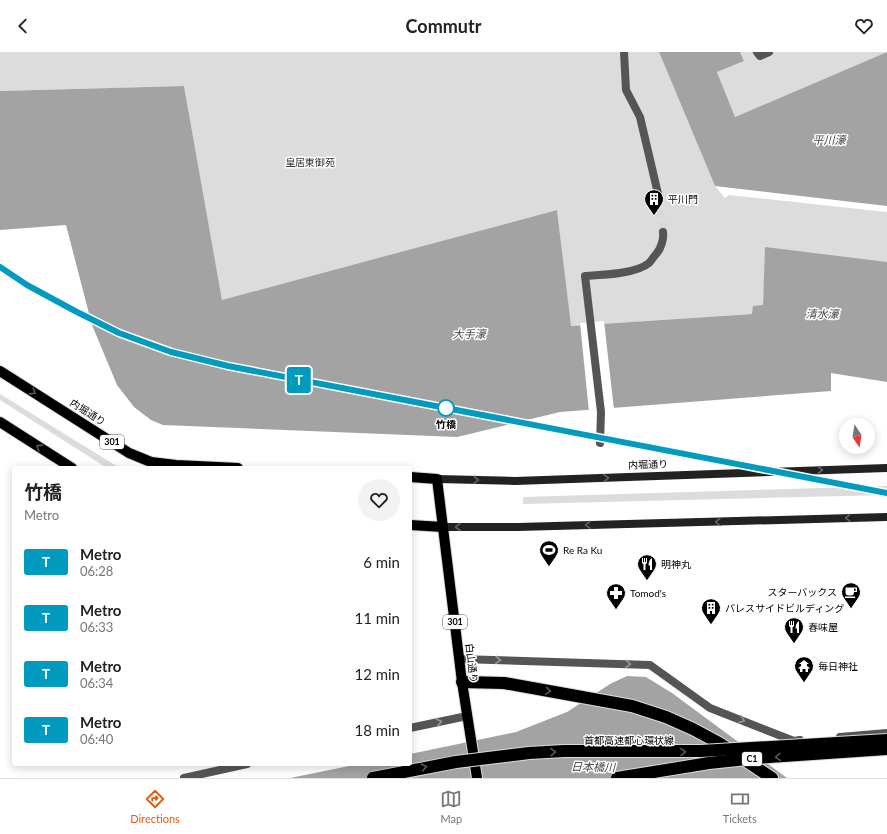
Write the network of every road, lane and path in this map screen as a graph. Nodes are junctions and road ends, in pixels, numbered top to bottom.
1 (624, 52) edge
2 (757, 52) edge
3 (769, 52) edge
4 (659, 198) tunnel mouth
5 (663, 232) tunnel mouth
6 (0, 371) edge
7 (0, 422) edge
8 (600, 443) dead end
9 (69, 466) edge
10 (197, 466) edge
11 (887, 468) edge
12 (412, 477) edge
13 (437, 478) junction
14 (887, 517) edge
15 (412, 525) edge
16 (443, 527) junction
17 (459, 659) junction
18 (462, 682) junction
19 (467, 716) junction
20 (412, 728) edge
21 (887, 733) edge
22 (887, 740) edge
23 (887, 749) edge
24 (238, 766) edge
25 (184, 778) edge
26 (372, 778) edge
27 (478, 778) edge
28 (617, 778) edge
29 (772, 778) edge

1 - 4 street
2 - 3 street
5 - 8 street
6 -> 10 main road, 内堀通り / 301
9 -> 7 main road
13 -> 11 main road, 内堀通り
12 - 13 main road, 内堀通り
13 - 16 main road, 白山通り / 301
14 -> 16 main road
15 - 16 main road
16 - 17 main road, 白山通り / 301
17 - 18 main road, 白山通り / 301
17 -> 21 street
18 - 19 main road, 白山通り / 301
18 -> 29 highway, bridge
20 -> 19 street
19 - 27 main road, 白山通り / 301
26 -> 22 highway, 首都高速都心環状線 / C1, bridge
23 -> 28 highway, C1, bridge
24 - 25 street

